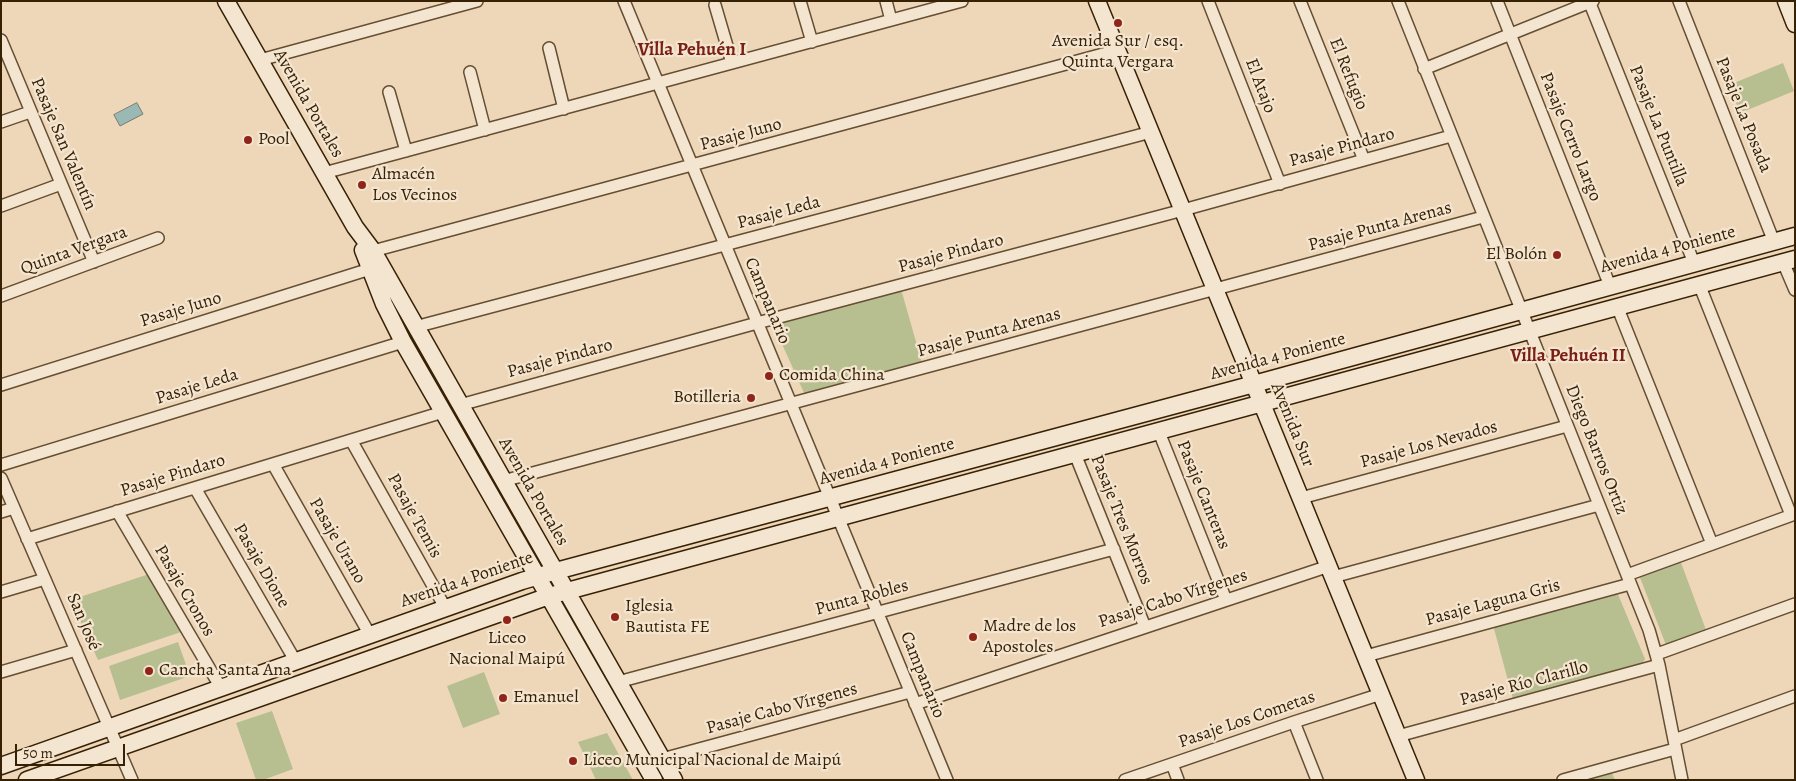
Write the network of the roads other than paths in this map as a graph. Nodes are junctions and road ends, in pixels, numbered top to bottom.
1 (226, 1) edge
2 (477, 1) edge
3 (624, 1) edge
4 (800, 1) edge
5 (886, 1) edge
6 (962, 1) edge
7 (1097, 1) edge
8 (1208, 1) edge
9 (1300, 1) edge
10 (1398, 1) edge
11 (1497, 1) edge
12 (1680, 1) edge
13 (1786, 1) edge
14 (1590, 2) edge
15 (715, 5) dead end
16 (891, 20) junction
17 (1795, 24) edge
18 (1510, 35) junction
19 (1, 40) edge
20 (812, 42) junction
21 (549, 48) dead end
22 (1118, 50) junction
23 (260, 60) junction
24 (732, 64) junction
25 (1424, 69) junction
26 (470, 72) dead end
27 (658, 83) junction
28 (389, 92) dead end
29 (564, 109) junction
30 (30, 112) junction
31 (1, 122) edge
32 (485, 130) junction
33 (1151, 132) junction
34 (1451, 136) junction
35 (406, 151) junction
36 (1364, 160) junction
37 (692, 166) junction
38 (324, 173) junction
39 (61, 184) junction
40 (1280, 184) junction
41 (1, 206) edge
42 (1183, 210) junction
43 (1483, 217) junction
44 (355, 227) junction
45 (1795, 236) edge
46 (158, 238) dead end
47 (1774, 242) junction
48 (725, 245) junction
49 (374, 251) junction
50 (1789, 260) edge
51 (94, 262) junction
52 (1694, 263) junction
53 (370, 269) junction
54 (1699, 284) junction
55 (1610, 286) junction
56 (1216, 290) junction
57 (1795, 290) edge
58 (1, 296) edge
59 (1617, 306) junction
60 (1521, 311) junction
61 (757, 323) junction
62 (416, 327) junction
63 (1529, 330) junction
64 (403, 342) junction
65 (1254, 384) junction
66 (1, 385) edge
67 (1262, 403) junction
68 (791, 404) junction
69 (460, 405) junction
70 (443, 412) junction
71 (1567, 426) junction
72 (1159, 432) junction
73 (351, 440) junction
74 (1075, 454) junction
75 (273, 464) junction
76 (1, 465) edge
77 (1, 478) edge
78 (503, 481) junction
79 (195, 488) junction
80 (830, 498) junction
81 (1301, 498) junction
82 (1599, 505) junction
83 (14, 508) junction
84 (117, 511) junction
85 (1, 512) edge
86 (1793, 514) edge
87 (838, 518) junction
88 (28, 539) junction
89 (1712, 544) junction
90 (1114, 549) junction
91 (556, 571) junction
92 (1331, 571) junction
93 (538, 577) junction
94 (45, 579) junction
95 (1628, 580) junction
96 (567, 591) junction
97 (1, 592) edge
98 (548, 596) junction
99 (1226, 600) junction
100 (1795, 604) edge
101 (446, 608) junction
102 (877, 612) junction
103 (1145, 627) junction
104 (370, 635) junction
105 (76, 650) junction
106 (1366, 656) junction
107 (1658, 660) junction
108 (296, 662) junction
109 (1, 672) edge
110 (618, 682) junction
111 (221, 688) junction
112 (910, 692) junction
113 (1381, 694) junction
114 (1795, 696) edge
115 (915, 704) junction
116 (1294, 722) junction
117 (110, 728) junction
118 (1398, 736) junction
119 (1675, 745) junction
120 (118, 748) junction
121 (662, 759) junction
122 (1172, 764) junction
123 (1, 766) edge
124 (27, 780) edge
125 (132, 780) edge
126 (654, 780) edge
127 (674, 780) edge
128 (947, 780) edge
129 (1125, 780) edge
130 (1178, 780) edge
131 (1317, 780) edge
132 (1416, 780) edge
133 (1563, 780) edge
134 (1682, 780) edge

1 - 23 street, Avenida Portales
2 - 23 street
3 - 27 street, Campanario
4 - 20 street
5 - 16 street
6 - 16 street
7 - 22 street, Avenida Sur
8 - 40 street, El Atajo
9 - 36 street, El Refugio
10 - 25 street, Diego Barros Ortiz
11 - 18 street, Pasaje Cerro Largo
12 - 47 street, Pasaje La Posada
13 - 17 street
14 - 18 street
14 - 52 street, Pasaje La Puntilla
15 - 24 street
16 - 20 street
18 - 25 street
18 - 55 street, Pasaje Cerro Largo
19 - 30 street, Pasaje San Valentín
20 - 24 street
21 - 29 street
22 - 33 street, Avenida Sur
22 - 37 street, Pasaje Juno
23 - 38 street, Avenida Portales
24 - 27 street
25 - 34 street, Diego Barros Ortiz
26 - 32 street
27 - 29 street
27 - 37 street, Campanario
28 - 35 street
29 - 32 street
30 - 31 street
30 - 39 street, Pasaje San Valentín
32 - 35 street
33 - 42 street, Avenida Sur
33 - 48 street, Pasaje Leda
34 - 36 street, Pasaje Pindaro
34 - 43 street, Diego Barros Ortiz
35 - 38 street
36 - 40 street, Pasaje Pindaro
37 - 48 street, Campanario
37 - 49 street, Pasaje Juno
38 - 44 street, Avenida Portales
39 - 41 street
39 - 51 street, Pasaje San Valentín
40 - 42 street, Pasaje Pindaro
42 - 56 street, Avenida Sur
42 - 61 street, Pasaje Pindaro
43 - 56 street, Pasaje Punta Arenas
43 - 60 street, Diego Barros Ortiz
44 - 49 street, Avenida Portales
44 - 53 street, Avenida Portales
45 - 47 street, Avenida 4 Poniente
46 - 51 street, Quinta Vergara
47 - 52 street, Avenida 4 Poniente
48 - 61 street, Campanario
48 - 62 street, Pasaje Leda
49 - 62 street, Avenida Portales
50 - 54 street
50 - 57 street
51 - 58 street, Quinta Vergara
52 - 55 street, Avenida 4 Poniente
53 - 64 street, Avenida Portales
53 - 66 street, Pasaje Juno
54 - 59 street
54 - 86 street
55 - 60 street, Avenida 4 Poniente
56 - 65 street, Avenida Sur
56 - 68 street, Pasaje Punta Arenas
59 - 63 street
59 - 89 street
60 - 63 street, Diego Barros Ortiz
60 - 65 street, Avenida 4 Poniente
61 - 68 street, Campanario
61 - 69 street, Pasaje Pindaro
62 - 69 street, Avenida Portales
63 - 67 street
63 - 71 street, Diego Barros Ortiz
64 - 70 street, Avenida Portales
64 - 76 street, Pasaje Leda
65 - 67 street, Avenida Sur
65 - 80 street, Avenida 4 Poniente
67 - 72 street
67 - 81 street, Avenida Sur
68 - 78 street, Pasaje Punta Arenas
68 - 80 street, Campanario
69 - 78 street, Avenida Portales
70 - 73 street, Pasaje Pindaro
70 - 93 street, Avenida Portales
71 - 81 street, Pasaje Los Nevados
71 - 82 street, Diego Barros Ortiz
72 - 74 street
72 - 99 street, Pasaje Canteras
73 - 75 street, Pasaje Pindaro
73 - 101 street, Pasaje Temis
74 - 87 street
74 - 90 street, Pasaje Tres Morros
75 - 79 street, Pasaje Pindaro
75 - 104 street, Pasaje Urano
77 - 83 street, San José
78 - 91 street, Avenida Portales
79 - 84 street, Pasaje Pindaro
79 - 108 street, Pasaje Dione
80 - 87 street, Campanario
80 - 91 street, Avenida 4 Poniente
81 - 92 street, Avenida Sur
82 - 92 street, Pasaje Cabo Vírgenes
82 - 95 street, Diego Barros Ortiz
83 - 85 street
83 - 88 street, San José
84 - 88 street, Pasaje Pindaro
84 - 111 street, Pasaje Cronos
86 - 89 street, Pasaje Laguna Gris
87 - 96 street
87 - 102 street, Campanario
88 - 94 street, San José
89 - 95 street, Pasaje Laguna Gris
90 - 102 street, Punta Robles
90 - 103 street, Pasaje Tres Morros
91 - 93 street, Avenida 4 Poniente
91 - 96 street, Avenida Portales
92 - 99 street, Pasaje Cabo Vírgenes
92 - 106 street, Avenida Sur
93 - 98 street, Avenida Portales
93 - 101 street, Avenida 4 Poniente
94 - 97 street
94 - 105 street, San José
95 - 106 street, Pasaje Laguna Gris
95 - 107 street, Diego Barros Ortiz
96 - 98 street
96 - 110 street, Avenida Portales
98 - 120 street
98 - 126 street, Avenida Portales
99 - 103 street, Pasaje Cabo Vírgenes
100 - 107 street, Pasaje Río Clarillo
101 - 104 street, Avenida 4 Poniente
102 - 110 street, Punta Robles
102 - 112 street, Campanario
103 - 115 street, Pasaje Cabo Vírgenes
104 - 108 street, Avenida 4 Poniente
105 - 109 street
105 - 117 street, San José
106 - 113 street, Avenida Sur
107 - 118 street, Pasaje Río Clarillo
107 - 119 street, Diego Barros Ortiz
108 - 111 street, Avenida 4 Poniente
110 - 121 street, Avenida Portales
111 - 117 street, Avenida 4 Poniente
112 - 115 street, Campanario
112 - 121 street, Pasaje Cabo Vírgenes
113 - 116 street, Pasaje Los Cometas
113 - 118 street, Avenida Sur
114 - 119 street
115 - 128 street, Campanario
116 - 122 street, Pasaje Los Cometas
116 - 131 street
117 - 120 street, San José
117 - 123 street, Avenida 4 Poniente
118 - 132 street, Avenida Sur
119 - 133 street
119 - 134 street, Diego Barros Ortiz
120 - 124 street
120 - 125 street, San José
121 - 127 street, Avenida Portales
122 - 129 street, Pasaje Los Cometas
122 - 130 street

